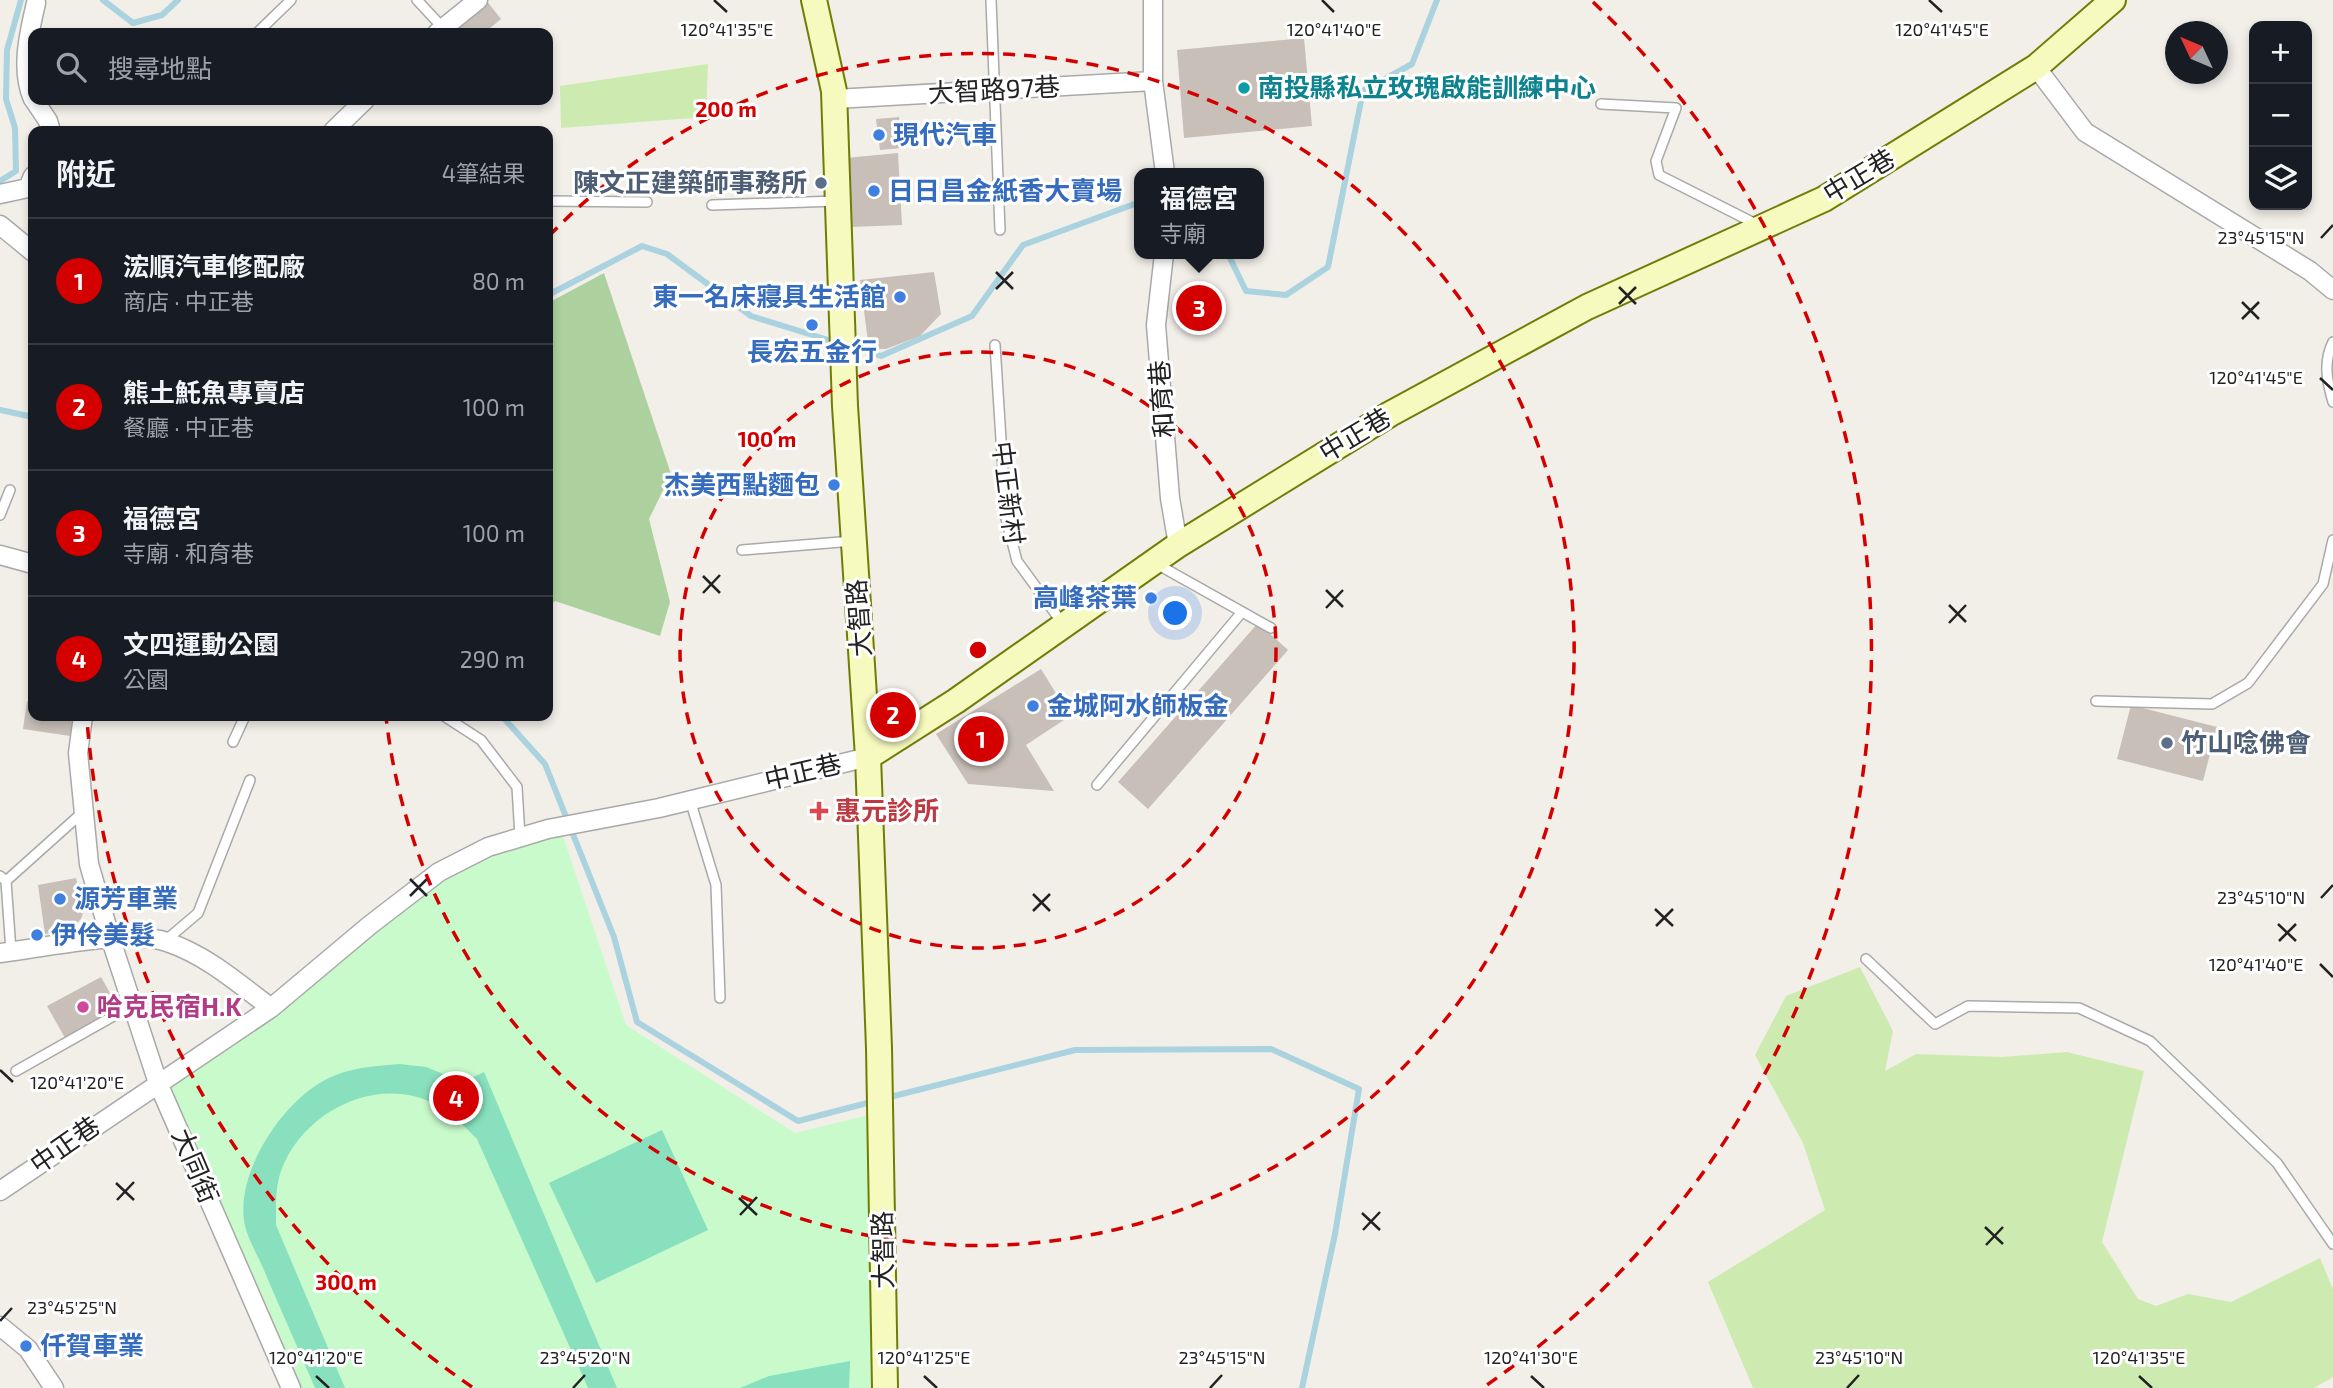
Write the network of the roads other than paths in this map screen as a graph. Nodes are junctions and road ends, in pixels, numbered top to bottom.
1 (291, 0) edge
2 (417, 0) edge
3 (478, 0) edge
4 (814, 0) edge
5 (991, 0) edge
6 (1153, 0) edge
7 (2113, 0) edge
8 (36, 3) dead end
9 (30, 28) edge
10 (262, 28) edge
11 (438, 28) edge
12 (444, 28) edge
13 (28, 37) edge
14 (2036, 66) junction
15 (28, 80) edge
16 (1153, 81) junction
17 (995, 90) junction
18 (835, 99) junction
19 (1601, 104) dead end
20 (37, 105) edge
21 (361, 105) edge
22 (50, 126) edge
23 (342, 126) edge
24 (1165, 168) edge
25 (28, 188) edge
26 (0, 194) edge
27 (553, 201) edge
28 (839, 201) junction
29 (647, 202) dead end
30 (712, 205) dead end
31 (0, 225) edge
32 (1763, 227) junction
33 (1000, 230) dead end
34 (28, 248) edge
35 (1163, 259) edge
36 (2333, 290) edge
37 (2333, 342) edge
38 (995, 345) dead end
39 (2333, 402) edge
40 (10, 490) dead end
41 (0, 515) edge
42 (2333, 540) edge
43 (854, 541) junction
44 (1178, 545) junction
45 (742, 550) dead end
46 (0, 555) edge
47 (1154, 562) junction
48 (28, 563) edge
49 (1242, 611) junction
50 (1064, 625) junction
51 (1272, 628) dead end
52 (2096, 701) dead end
53 (82, 721) edge
54 (243, 721) edge
55 (452, 721) edge
56 (233, 742) dead end
57 (868, 757) junction
58 (250, 780) dead end
59 (1097, 785) dead end
60 (690, 800) junction
61 (84, 810) junction
62 (520, 837) junction
63 (3, 878) edge
64 (111, 940) junction
65 (165, 941) junction
66 (5, 952) edge
67 (1866, 959) dead end
68 (720, 998) dead end
69 (133, 1005) junction
70 (271, 1008) junction
71 (16, 1071) dead end
72 (158, 1083) junction
73 (0, 1191) edge
74 (2333, 1244) edge
75 (0, 1326) edge
76 (54, 1388) edge
77 (291, 1388) edge
78 (885, 1388) edge

1 - 10 lane
2 - 11 lane
3 - 12 street
4 - 18 street
5 - 17 lane
6 - 16 street
7 - 14 street, 中正巷
8 - 9 street
13 - 15 street
14 - 32 street, 中正巷
14 - 36 street
16 - 17 street, 大智路97巷
16 - 24 street
17 - 18 street, 大智路97巷
17 - 33 lane
18 - 28 street
19 - 32 lane
20 - 22 street
21 - 23 street
25 - 26 street
27 - 29 lane
28 - 30 lane
28 - 43 street, 大智路
31 - 34 street
32 - 44 street, 中正巷
35 - 44 street, 和育巷
37 - 39 lane
38 - 50 lane, 中正新村
40 - 41 lane
42 - 52 lane
43 - 45 lane
43 - 57 street, 大智路
44 - 47 street, 中正巷
46 - 48 street
47 - 49 lane
47 - 50 street, 中正巷
49 - 51 lane
49 - 59 lane
50 - 57 street, 中正巷
53 - 61 street
54 - 56 lane
55 - 62 lane
57 - 60 street, 中正巷
57 - 78 street, 大智路
58 - 65 lane
60 - 62 street, 中正巷
60 - 68 lane
61 - 63 lane
61 - 64 street
62 - 70 street, 中正巷
63 - 66 lane
64 - 65 street
64 - 66 street
64 - 69 street, 大同街
65 - 70 street
67 - 74 lane
69 - 71 lane
69 - 72 street, 大同街
70 - 72 street, 中正巷
72 - 73 street, 中正巷
72 - 77 street, 大同街
75 - 76 street

